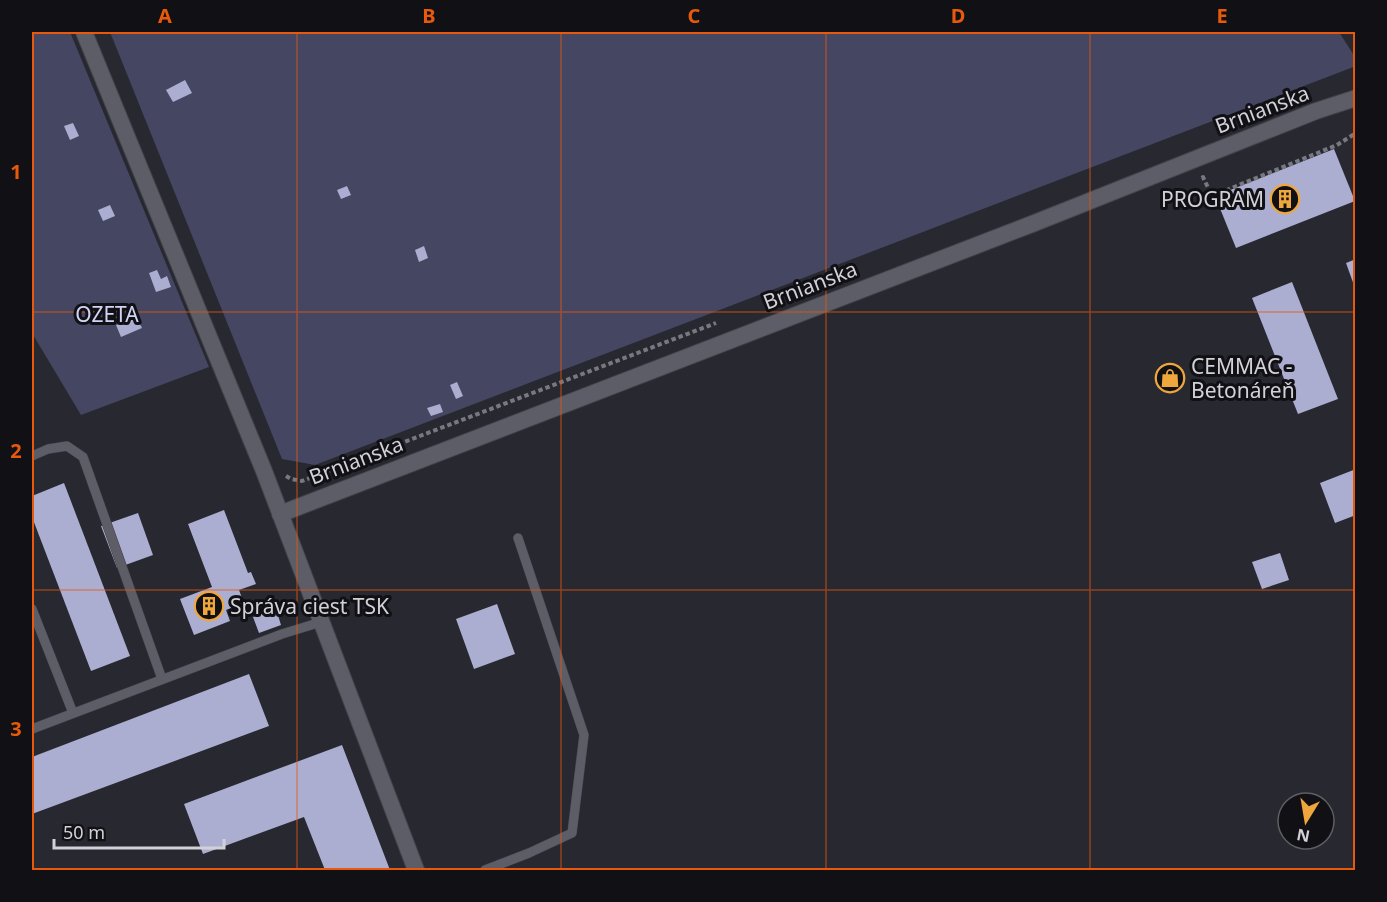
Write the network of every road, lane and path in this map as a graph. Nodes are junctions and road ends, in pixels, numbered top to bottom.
1 (84, 32) edge
2 (1356, 98) edge
3 (718, 322) dead end
4 (32, 456) edge
5 (264, 471) junction
6 (280, 514) junction
7 (518, 538) dead end
8 (32, 609) edge
9 (321, 622) junction
10 (162, 680) junction
11 (73, 713) junction
12 (32, 729) edge
13 (416, 870) edge
14 (484, 870) edge

1 - 5 street
2 - 6 street, Brnianska
3 - 5 path
4 - 10 lane
5 - 6 street
6 - 9 street
7 - 14 lane
8 - 11 lane
9 - 10 lane
9 - 13 street
10 - 11 lane
11 - 12 lane

